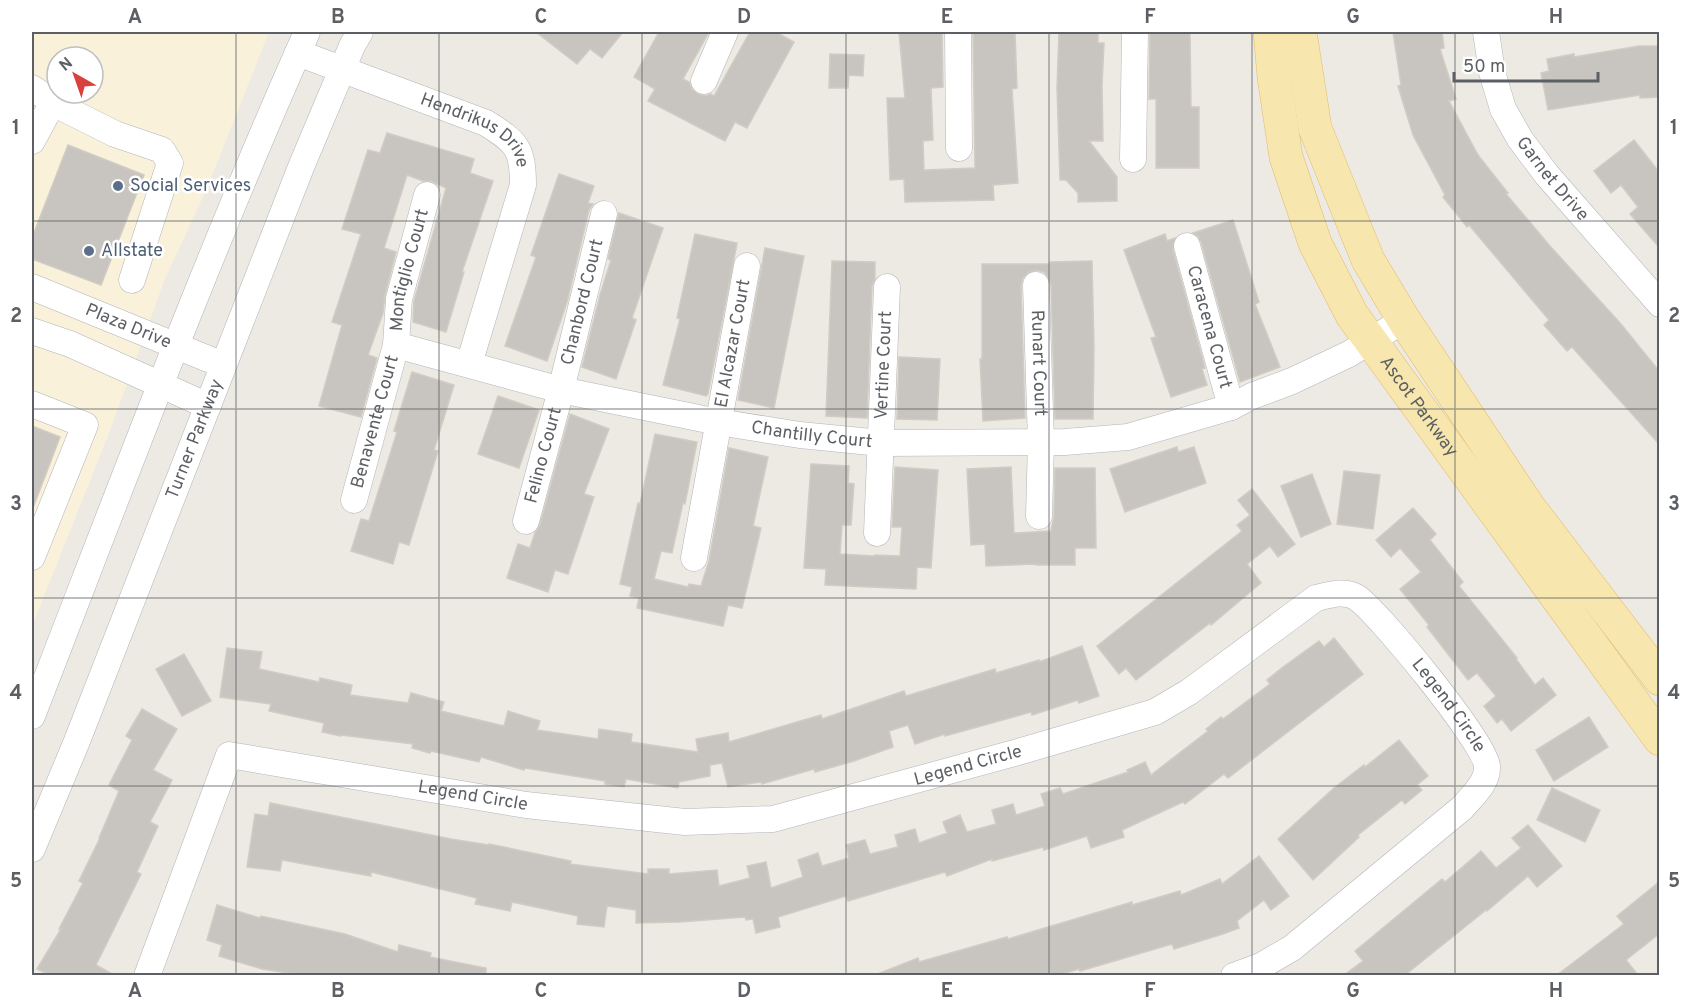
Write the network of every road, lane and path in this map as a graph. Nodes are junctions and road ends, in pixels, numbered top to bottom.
1 (360, 32) edge
2 (725, 32) edge
3 (958, 32) edge
4 (1135, 32) edge
5 (1270, 32) edge
6 (1300, 32) edge
7 (1486, 32) edge
8 (302, 42) edge
9 (343, 69) junction
10 (704, 81) dead end
11 (32, 88) edge
12 (45, 97) edge
13 (51, 105) edge
14 (59, 105) edge
15 (32, 141) edge
16 (959, 148) dead end
17 (1134, 159) dead end
18 (427, 195) dead end
19 (604, 214) dead end
20 (1187, 246) dead end
21 (747, 266) dead end
22 (132, 280) dead end
23 (1036, 285) dead end
24 (32, 287) edge
25 (887, 287) dead end
26 (1659, 304) edge
27 (1404, 320) junction
28 (32, 332) edge
29 (396, 345) junction
30 (176, 346) junction
31 (1376, 348) junction
32 (469, 364) junction
33 (223, 365) junction
34 (161, 385) junction
35 (561, 390) junction
36 (32, 404) edge
37 (208, 406) junction
38 (1231, 407) junction
39 (718, 422) junction
40 (1041, 442) junction
41 (881, 443) junction
42 (354, 500) dead end
43 (1039, 516) dead end
44 (526, 521) dead end
45 (877, 533) dead end
46 (32, 557) edge
47 (694, 558) dead end
48 (1659, 678) edge
49 (32, 716) edge
50 (1659, 740) edge
51 (32, 849) edge
52 (151, 974) edge
53 (1234, 975) edge

1 - 9 street, Turner Parkway
2 - 10 street
3 - 16 street
4 - 17 street
5 - 31 main road, Ascot Parkway
6 - 27 main road, Ascot Parkway
7 - 26 street, Garnet Drive
8 - 9 street, Hendrikus Drive
8 - 30 street
9 - 32 street, Hendrikus Drive
9 - 33 street, Turner Parkway
11 - 12 street
13 - 15 street
14 - 22 street
18 - 29 street, Montiglio Court
19 - 35 street, Chanbord Court
20 - 38 street, Caracena Court
21 - 39 street, El Alcazar Court
23 - 40 street, Runart Court
24 - 30 street, Plaza Drive
25 - 41 street, Vertine Court
27 - 31 street, Chantilly Court
27 - 48 main road, Ascot Parkway
28 - 34 street
29 - 32 street, Chantilly Court
29 - 42 street, Benavente Court
30 - 33 street, Plaza Drive
30 - 34 street
31 - 38 street, Chantilly Court
31 - 50 main road, Ascot Parkway
32 - 35 street, Chantilly Court
33 - 37 street, Turner Parkway
34 - 37 street
34 - 49 street
35 - 39 street, Chantilly Court
35 - 44 street, Felino Court
36 - 46 street
37 - 51 street, Turner Parkway
38 - 40 street, Chantilly Court
39 - 41 street, Chantilly Court
39 - 47 street, El Alcazar Court
40 - 41 street, Chantilly Court
40 - 43 street, Runart Court
41 - 45 street, Vertine Court
52 - 53 street, Legend Circle

